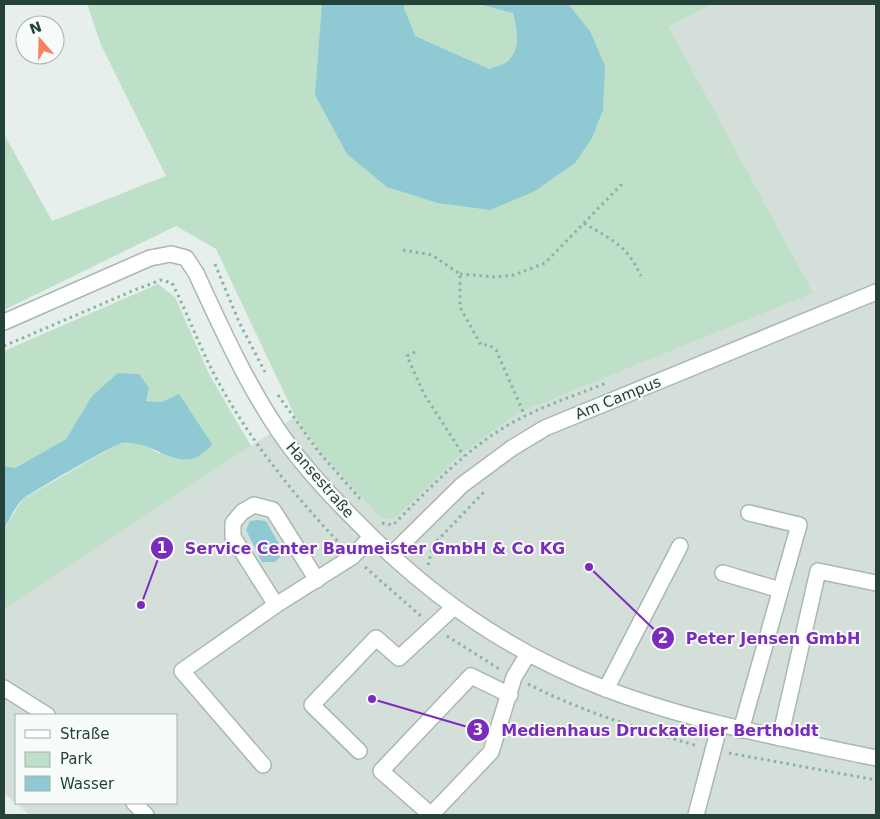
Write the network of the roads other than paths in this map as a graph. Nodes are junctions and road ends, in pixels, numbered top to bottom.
1 (876, 292) edge
2 (4, 322) edge
3 (749, 514) dead end
4 (371, 537) junction
5 (680, 546) dead end
6 (391, 554) junction
7 (723, 573) dead end
8 (317, 580) junction
9 (876, 583) edge
10 (780, 590) junction
11 (276, 605) junction
12 (453, 608) junction
13 (528, 654) junction
14 (4, 688) edge
15 (606, 689) junction
16 (510, 695) junction
17 (45, 714) edge
18 (720, 724) junction
19 (741, 730) junction
20 (780, 738) junction
21 (359, 751) dead end
22 (876, 758) edge
23 (263, 765) dead end
24 (135, 804) edge
25 (146, 815) edge
26 (696, 815) edge

1 - 6 street, Am Campus
2 - 4 street, Hansestraße
3 - 10 street
4 - 6 street, Hansestraße
4 - 8 street
5 - 15 street
6 - 12 street, Hansestraße
7 - 10 street
8 - 11 street
8 - 11 street
9 - 20 street
10 - 19 street
11 - 23 street
12 - 13 street, Hansestraße
12 - 21 street
13 - 15 street, Hansestraße
13 - 16 street
14 - 17 street
15 - 18 street, Hansestraße
16 - 16 street
18 - 19 street, Hansestraße
18 - 26 street
19 - 20 street, Hansestraße
20 - 22 street, Hansestraße
24 - 25 street

